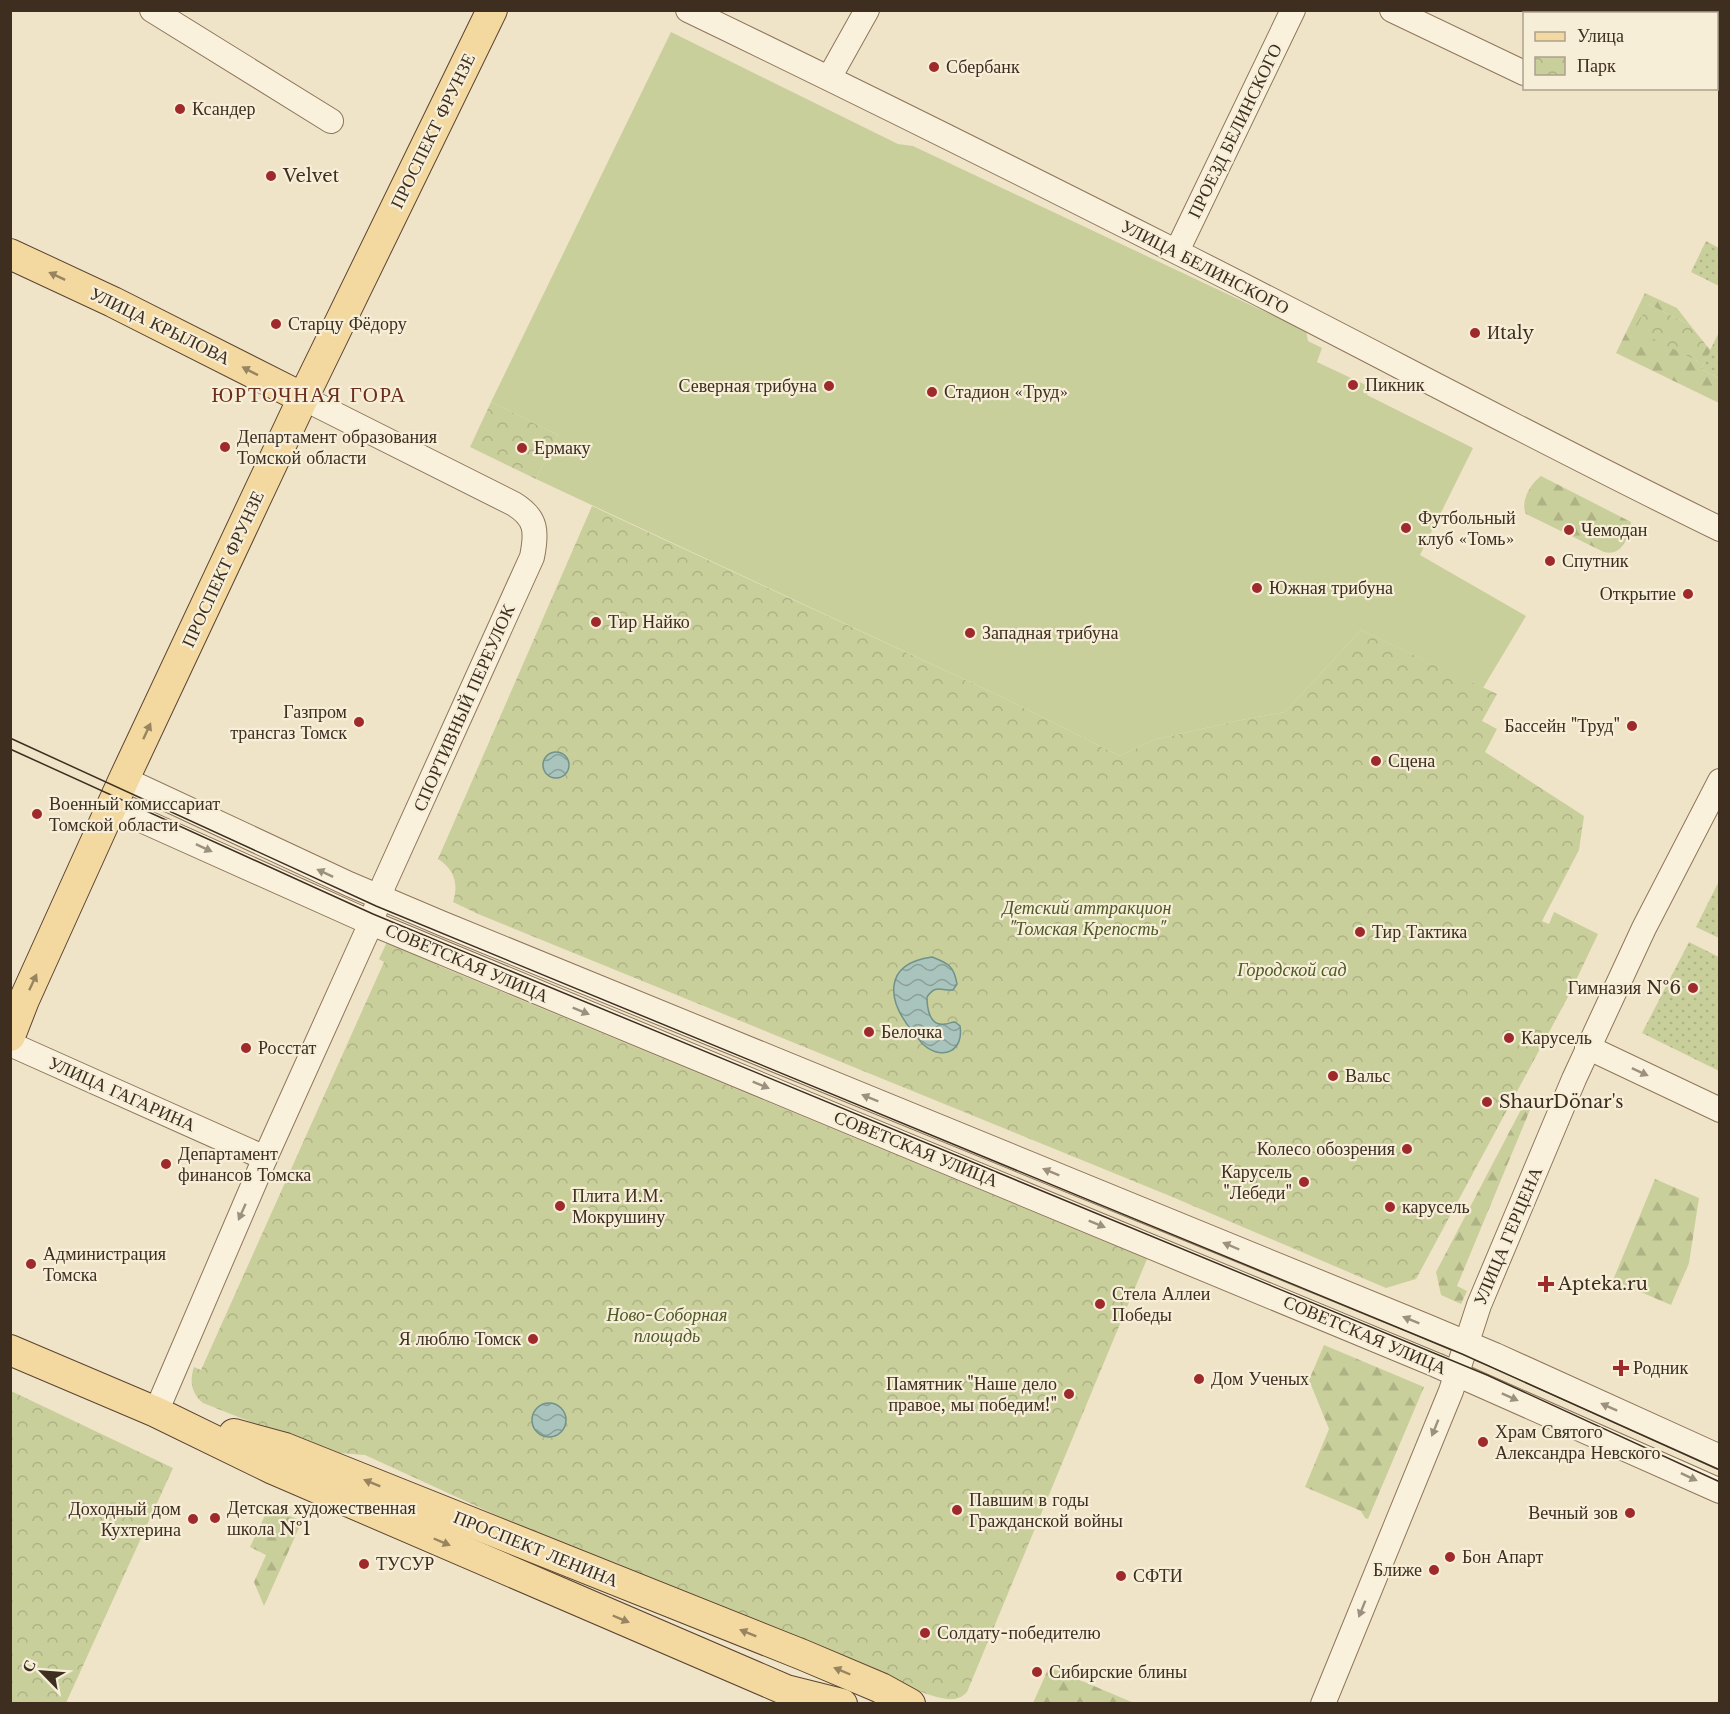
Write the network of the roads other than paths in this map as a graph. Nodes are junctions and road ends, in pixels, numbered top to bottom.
1 (152, 10) edge
2 (492, 10) edge
3 (688, 10) edge
4 (867, 10) edge
5 (1293, 10) edge
6 (1392, 10) edge
7 (1523, 73) edge
8 (829, 78) junction
9 (331, 121) dead end
10 (1177, 252) junction
11 (10, 254) edge
12 (303, 398) junction
13 (530, 517) joint
14 (1719, 529) edge
15 (124, 780) junction
16 (1719, 781) edge
17 (112, 807) junction
18 (378, 896) junction
19 (371, 923) junction
20 (10, 1036) edge
21 (10, 1044) edge
22 (1587, 1047) junction
23 (1719, 1110) edge
24 (266, 1158) junction
25 (1465, 1343) junction
26 (10, 1350) edge
27 (1456, 1373) junction
28 (156, 1412) junction
29 (1719, 1457) edge
30 (1719, 1491) edge
31 (803, 1655) junction
32 (783, 1697) edge
33 (842, 1704) edge
34 (910, 1704) edge
35 (1323, 1704) edge

1 - 9 street
2 - 12 main road, ПРОСПЕКТ ФРУНЗЕ
3 - 8 street, УЛИЦА БЕЛИНСКОГО
4 - 8 street
5 - 10 street, ПРОЕЗД БЕЛИНСКОГО
6 - 7 street
8 - 10 street, УЛИЦА БЕЛИНСКОГО
10 - 14 street, УЛИЦА БЕЛИНСКОГО
12 -> 11 main road, УЛИЦА КРЫЛОВА
12 - 13 street, УЛИЦА КРЫЛОВА
15 -> 12 main road, ПРОСПЕКТ ФРУНЗЕ
13 - 18 street, СПОРТИВНЫЙ ПЕРЕУЛОК
15 - 17 main road, ПРОСПЕКТ ФРУНЗЕ
18 -> 15 street, СОВЕТСКАЯ УЛИЦА
16 - 22 street, УЛИЦА ГЕРЦЕНА
17 -> 19 street, СОВЕТСКАЯ УЛИЦА
20 -> 17 main road, ПРОСПЕКТ ФРУНЗЕ
18 - 19 street, СПОРТИВНЫЙ ПЕРЕУЛОК
25 -> 18 street, СОВЕТСКАЯ УЛИЦА
19 - 24 street, СПОРТИВНЫЙ ПЕРЕУЛОК
19 -> 27 street, СОВЕТСКАЯ УЛИЦА
21 - 24 street, УЛИЦА ГАГАРИНА
22 -> 23 street
22 - 25 street, УЛИЦА ГЕРЦЕНА
24 -> 28 street
25 - 27 street, УЛИЦА ГЕРЦЕНА
29 -> 25 street, СОВЕТСКАЯ УЛИЦА
26 - 28 main road, ПРОСПЕКТ ЛЕНИНА
27 -> 30 street, СОВЕТСКАЯ УЛИЦА
27 -> 35 street, УЛИЦА ГЕРЦЕНА
31 -> 28 main road, ПРОСПЕКТ ЛЕНИНА
28 -> 32 main road, ПРОСПЕКТ ЛЕНИНА
31 - 32 main road
34 -> 31 main road, ПРОСПЕКТ ЛЕНИНА
32 - 33 main road, ПРОСПЕКТ ЛЕНИНА

